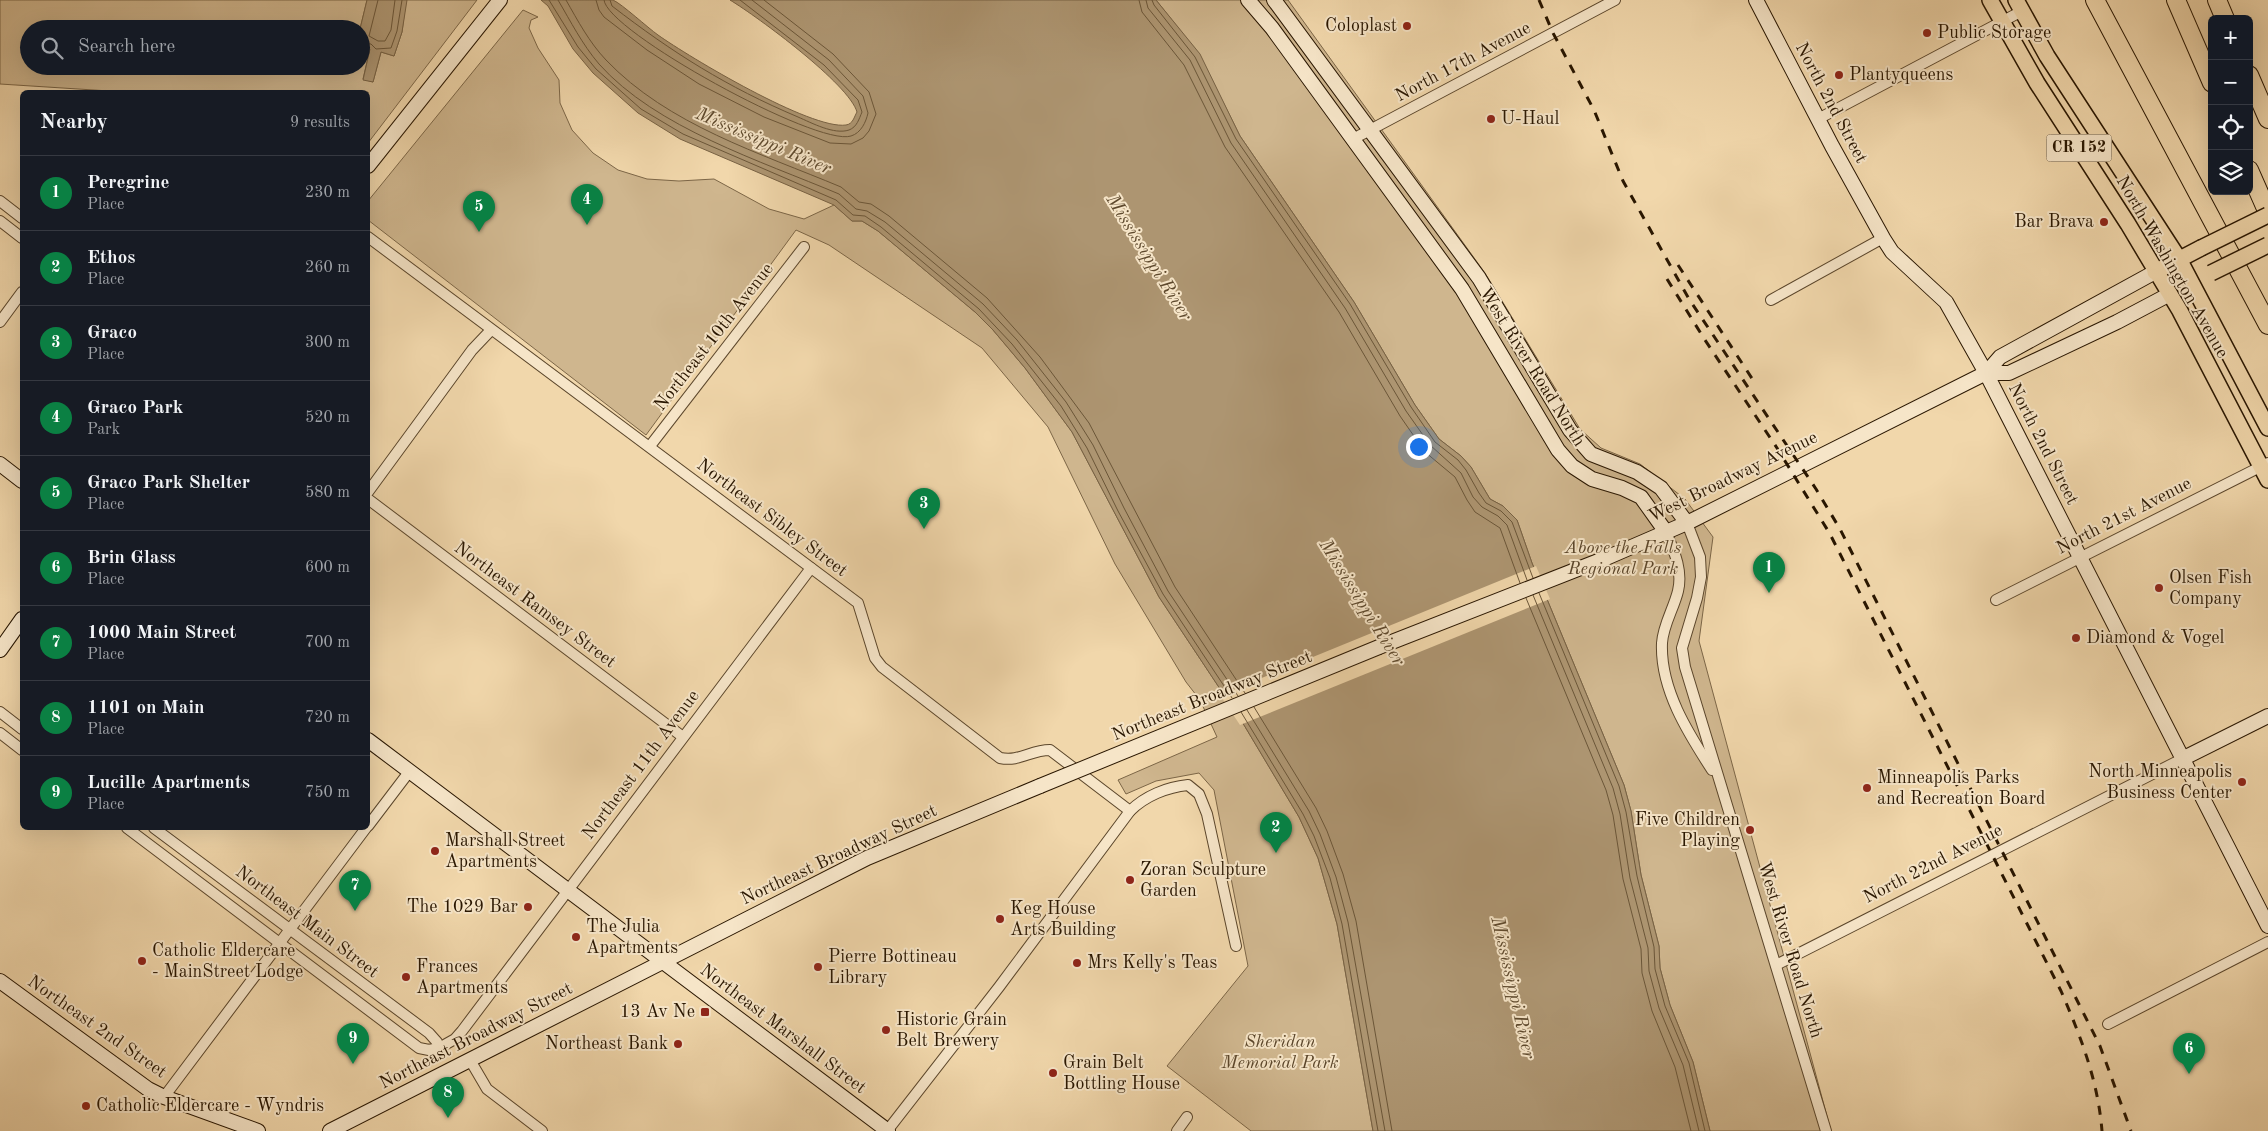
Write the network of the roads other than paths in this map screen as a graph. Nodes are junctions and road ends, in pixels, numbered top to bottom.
1 (500, 0) edge
2 (1248, 0) edge
3 (1274, 0) edge
4 (1615, 0) edge
5 (1756, 0) edge
6 (1990, 0) edge
7 (2095, 0) edge
8 (2176, 0) edge
9 (2217, 0) edge
10 (2019, 5) edge
11 (2223, 15) edge
12 (2002, 22) junction
13 (2208, 74) edge
14 (2253, 84) edge
15 (1818, 119) junction
16 (2268, 119) edge
17 (1370, 129) junction
18 (1353, 138) junction
19 (370, 163) edge
20 (2253, 179) edge
21 (0, 201) edge
22 (2268, 214) edge
23 (20, 216) edge
24 (0, 221) edge
25 (20, 236) edge
26 (1883, 238) junction
27 (370, 239) edge
28 (2268, 245) edge
29 (804, 247) dead end
30 (2166, 266) junction
31 (2181, 288) junction
32 (20, 295) edge
33 (1771, 300) dead end
34 (0, 322) edge
35 (2268, 325) edge
36 (491, 330) junction
37 (1986, 373) junction
38 (2268, 428) edge
39 (650, 446) junction
40 (0, 464) edge
41 (2265, 464) edge
42 (20, 479) edge
43 (2268, 480) edge
44 (370, 489) edge
45 (370, 501) edge
46 (1687, 523) junction
47 (1666, 532) junction
48 (2079, 557) junction
49 (811, 568) junction
50 (1996, 600) dead end
51 (20, 622) edge
52 (1380, 648) joint
53 (0, 650) edge
54 (0, 712) edge
55 (2268, 716) edge
56 (20, 727) edge
57 (0, 733) edge
58 (683, 737) junction
59 (370, 742) edge
60 (20, 748) edge
61 (2182, 759) junction
62 (409, 772) junction
63 (1720, 781) junction
64 (1130, 811) junction
65 (370, 823) edge
66 (130, 830) edge
67 (157, 830) edge
68 (365, 830) edge
69 (569, 891) junction
70 (2268, 926) edge
71 (290, 929) junction
72 (280, 942) junction
73 (2268, 942) edge
74 (1236, 946) dead end
75 (664, 962) junction
76 (1776, 965) junction
77 (0, 981) edge
78 (2108, 1024) dead end
79 (439, 1048) junction
80 (470, 1060) junction
81 (164, 1097) junction
82 (1187, 1117) dead end
83 (344, 1127) edge
84 (258, 1131) edge
85 (330, 1131) edge
86 (542, 1131) edge
87 (887, 1131) edge
88 (1177, 1131) edge
89 (1826, 1131) edge

1 - 19 street
2 - 18 street, West River Road North
3 - 17 street, West River Road North
4 - 17 street, North 17th Avenue
5 - 15 street, North 2nd Street
6 - 12 main road, North Washington Avenue / CR 152
7 - 35 highway
8 - 13 highway
9 - 11 highway
10 - 12 street
10 - 30 main road, North Washington Avenue / CR 152
12 - 15 street
12 - 30 main road, North Washington Avenue / CR 152
14 - 16 highway
15 - 26 street, North 2nd Street
17 - 18 street, North 17th Avenue
17 - 46 street, West River Road North
18 - 47 street, West River Road North
20 - 22 highway
21 - 23 street
22 - 30 main road, West Broadway Avenue, bridge
24 - 25 street
26 - 33 street
26 - 37 street, North 2nd Street
27 - 36 street, Northeast Sibley Street
28 - 31 main road, West Broadway Avenue, bridge
29 - 39 street, Northeast 10th Avenue
30 - 31 main road, North Washington Avenue / CR 152
30 - 31 main road, North Washington Avenue / CR 152
30 - 37 street, West Broadway Avenue
31 - 37 street, West Broadway Avenue
31 - 38 main road, North Washington Avenue / CR 152
31 - 41 main road, North Washington Avenue / CR 152
32 - 34 street
36 - 39 street, Northeast Sibley Street
36 - 44 street
37 - 46 street, West Broadway Avenue
37 - 48 street, North 2nd Street
39 - 49 street, Northeast Sibley Street
40 - 42 street
41 - 43 main road, North Washington Avenue / CR 152
41 - 48 street, North 21st Avenue
45 - 58 street, Northeast Ramsey Street
46 - 47 street, West Broadway Avenue
46 - 63 street, West River Road North
47 - 52 street, West Broadway Avenue
47 - 63 street, West River Road North
48 - 50 street, North 21st Avenue
48 - 61 street, North 2nd Street
49 - 58 street, Northeast 11th Avenue
49 - 64 street, Northeast Sibley Street
51 - 53 street
52 - 75 street, Northeast Broadway Street, bridge
54 - 56 street
55 - 61 street, North 22nd Avenue
57 - 60 street
58 - 69 street, Northeast 11th Avenue
59 - 62 street, Northeast Marshall Street
61 - 70 street, North 2nd Street
61 - 76 street, North 22nd Avenue
62 - 65 street
62 - 69 street, Northeast Marshall Street
63 - 76 street, West River Road North
64 - 74 street
64 - 87 street
66 - 72 street, Northeast Main Street
67 - 71 street, Northeast Main Street
68 - 71 street
69 - 75 street, Northeast Marshall Street
69 - 79 street, Northeast 11th Avenue
71 - 72 street
71 - 79 street, Northeast Main Street
72 - 79 street, Northeast Main Street
72 - 81 street
73 - 78 street
75 - 80 street, Northeast Broadway Street
75 - 87 street, Northeast Marshall Street
76 - 89 street, West River Road North
77 - 81 street, Northeast 2nd Street
80 - 83 street, Northeast Broadway Street
80 - 86 street
81 - 84 street, Northeast 2nd Street
82 - 88 street
83 - 85 street, Northeast Broadway Street

